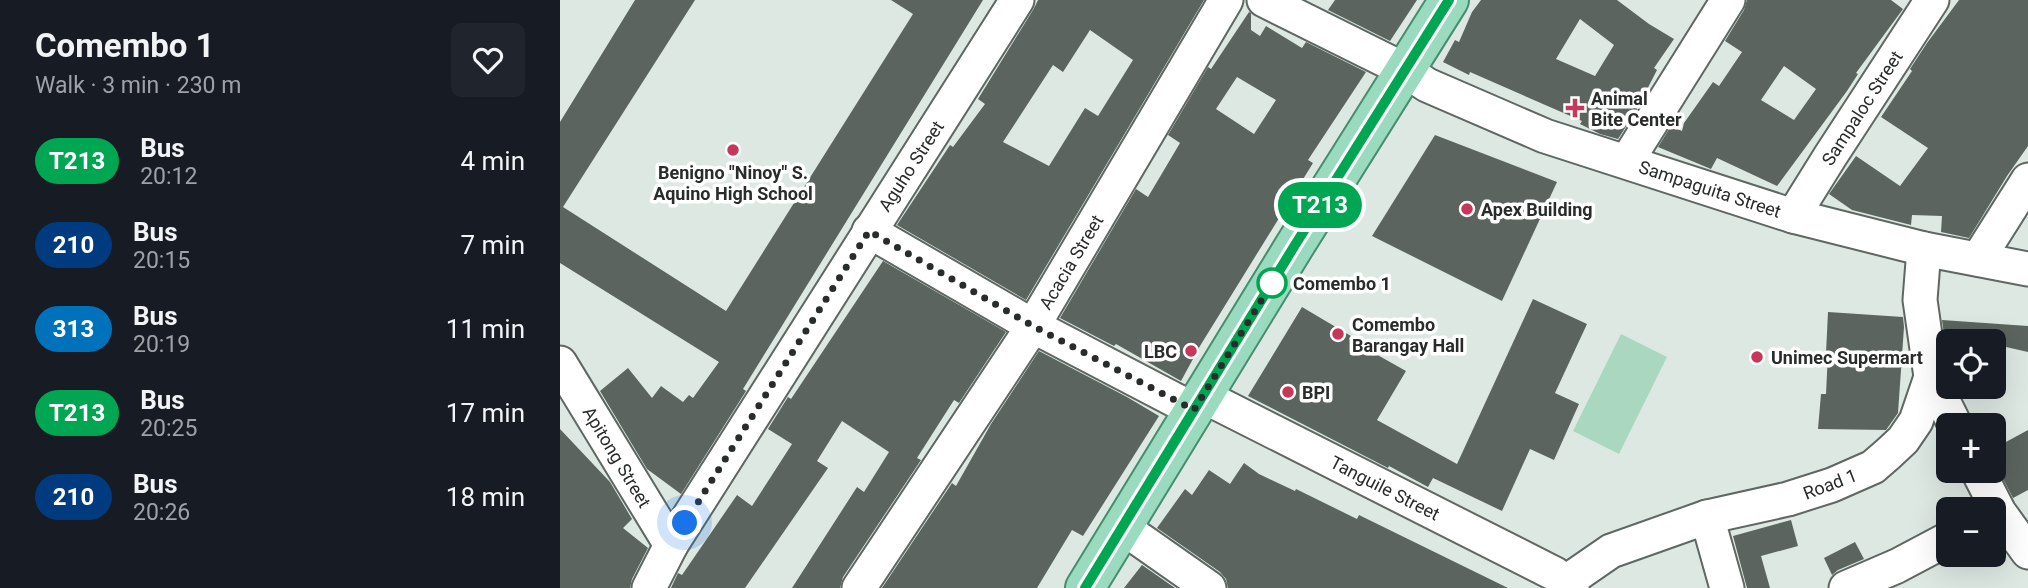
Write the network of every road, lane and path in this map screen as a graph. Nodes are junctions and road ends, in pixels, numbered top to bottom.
1 (1017, 0) edge
2 (1226, 0) edge
3 (1264, 0) edge
4 (1449, 0) edge
5 (1728, 0) edge
6 (1932, 0) edge
7 (1405, 70) junction
8 (1627, 161) junction
9 (2028, 180) edge
10 (1793, 216) junction
11 (869, 231) junction
12 (1924, 249) junction
13 (1978, 259) junction
14 (2028, 270) edge
15 (1033, 326) junction
16 (560, 363) edge
17 (1931, 377) junction
18 (1199, 403) junction
19 (1949, 413) edge
20 (1707, 517) junction
21 (2006, 526) edge
22 (1122, 527) junction
23 (671, 545) junction
24 (1936, 550) edge
25 (2028, 552) edge
26 (1908, 577) edge
27 (1569, 585) edge
28 (649, 588) edge
29 (859, 588) edge
30 (1085, 588) edge
31 (1209, 588) edge
32 (1727, 588) edge
33 (1846, 588) edge

1 - 11 street, Aguho Street
2 - 15 street, Acacia Street
3 - 7 street, Sampaguita Street
4 - 7 main road
5 - 8 street
6 - 10 street, Sampaloc Street
7 - 8 street, Sampaguita Street
7 - 18 main road
8 - 10 street, Sampaguita Street
9 - 13 street
10 - 12 street, Sampaguita Street
11 - 15 street, Tanguile Street
11 - 23 street, Aguho Street
12 - 13 street, Sampaguita Street
12 - 17 street, Road 1
13 - 14 street, Sampaguita Street
15 - 18 street, Tanguile Street
15 - 29 street, Acacia Street
16 - 23 street, Apitong Street
17 - 19 street
17 - 20 street, Road 1
18 - 22 main road
18 - 27 street, Tanguile Street
20 - 27 street, Road 1
20 - 32 street
21 - 25 street
22 - 30 main road
22 - 31 street
23 - 28 street
24 - 26 street
26 - 33 street

